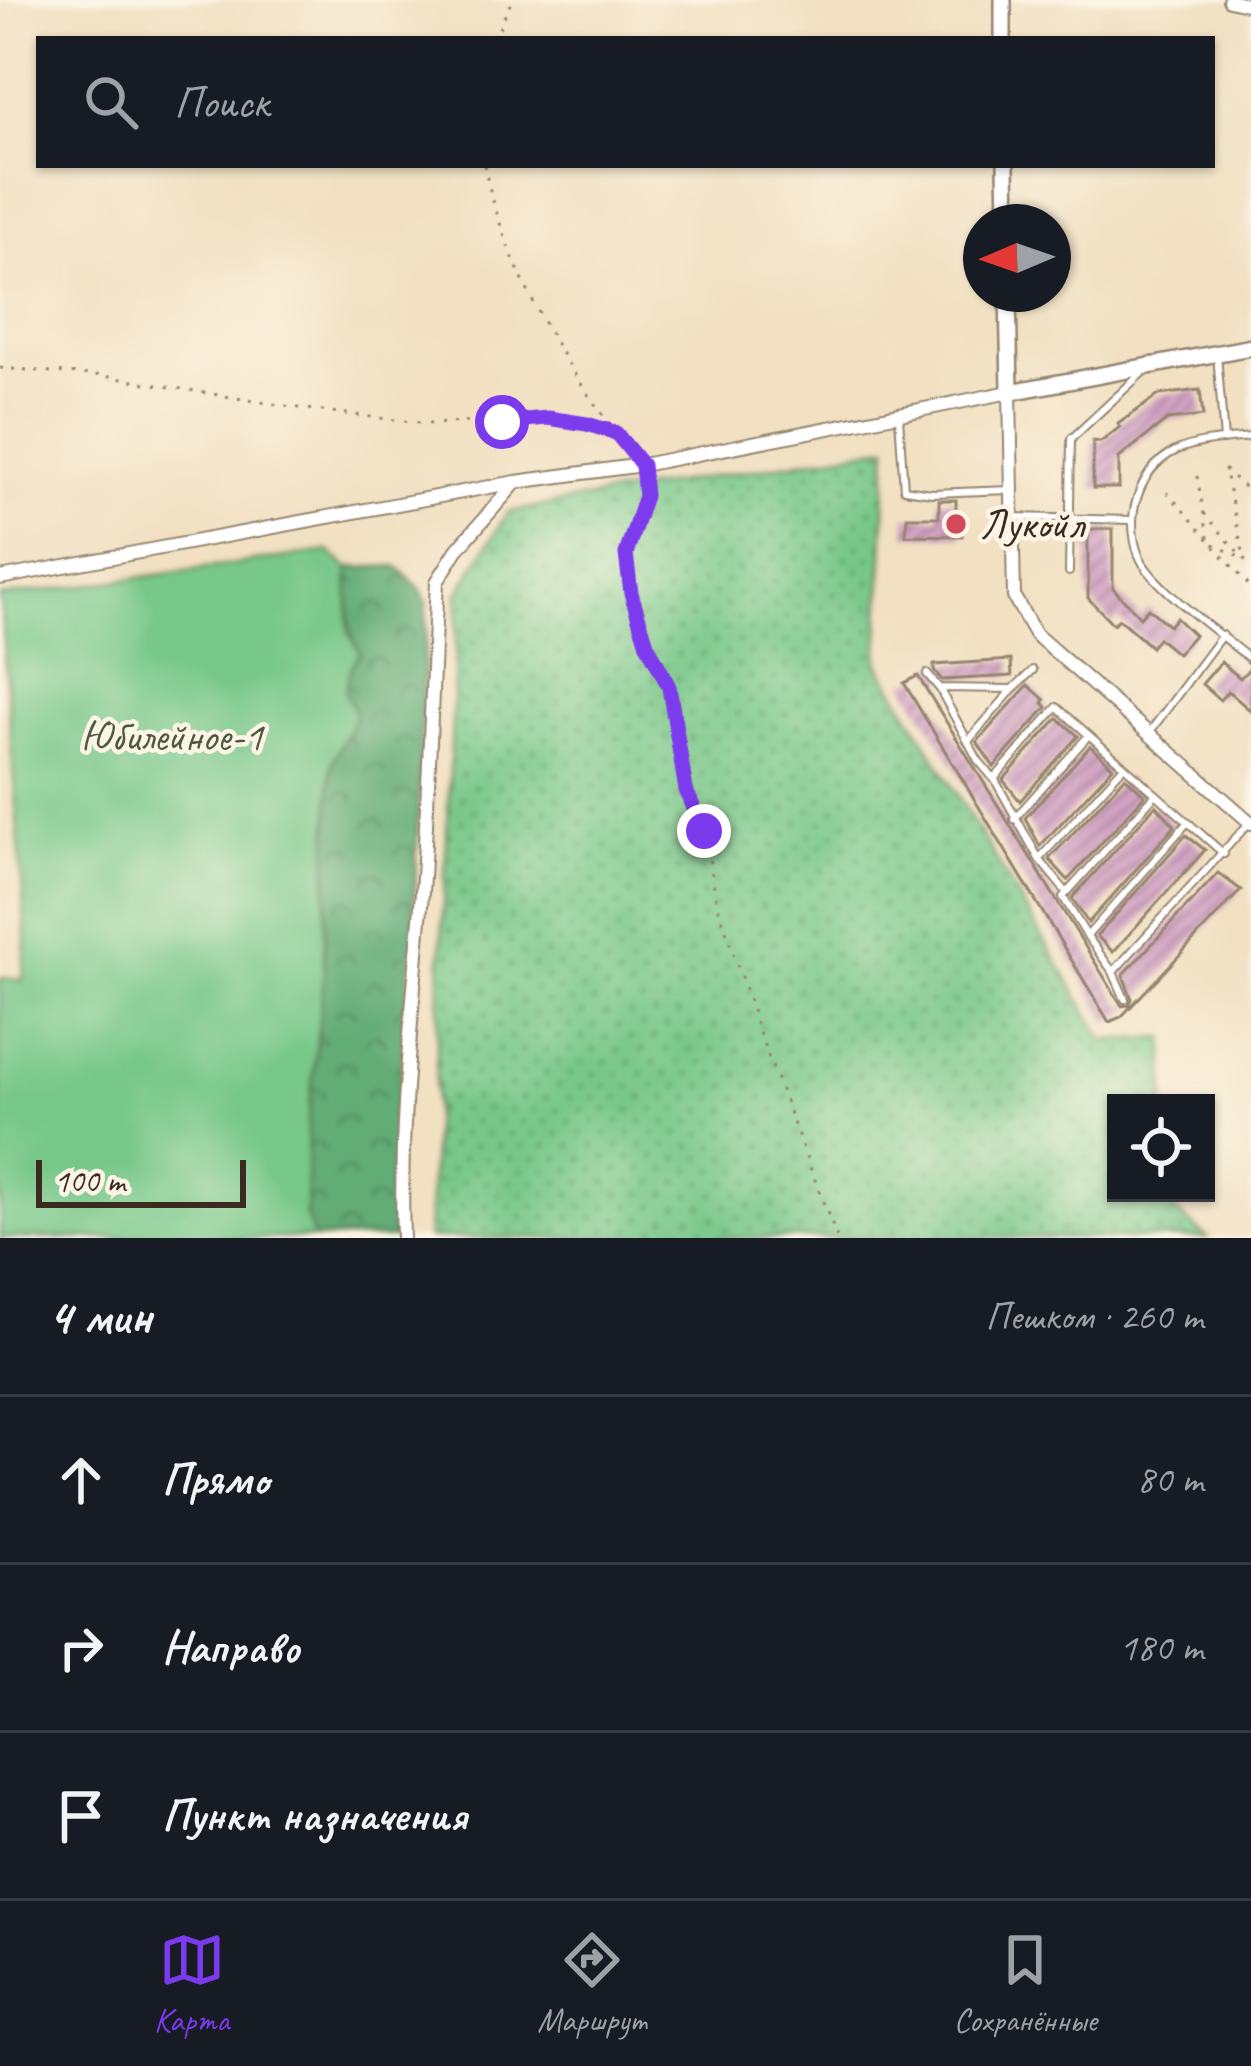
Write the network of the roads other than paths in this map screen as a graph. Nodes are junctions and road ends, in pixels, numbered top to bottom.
1 (1003, 0) edge
2 (1233, 0) edge
3 (1251, 5) edge
4 (1004, 36) edge
5 (1006, 168) edge
6 (1007, 204) edge
7 (1008, 312) edge
8 (1251, 347) edge
9 (1216, 353) junction
10 (1150, 366) junction
11 (1010, 392) junction
12 (899, 413) junction
13 (1251, 437) edge
14 (1224, 440) junction
15 (516, 482) junction
16 (1012, 490) junction
17 (1012, 518) junction
18 (1067, 518) junction
19 (1132, 520) junction
20 (1069, 572) dead end
21 (0, 578) edge
22 (1222, 635) junction
23 (1251, 660) edge
24 (1033, 670) dead end
25 (927, 674) dead end
26 (939, 688) junction
27 (1013, 689) junction
28 (1089, 735) junction
29 (1148, 735) junction
30 (969, 740) junction
31 (1124, 766) junction
32 (994, 779) junction
33 (1156, 794) junction
34 (1014, 819) junction
35 (1187, 822) junction
36 (1251, 823) edge
37 (1224, 854) junction
38 (1040, 859) junction
39 (1067, 893) junction
40 (1087, 936) junction
41 (1114, 972) junction
42 (1125, 999) dead end
43 (403, 1238) edge

1 - 4 street
2 - 3 street
5 - 6 street
7 - 11 street
8 - 9 street
9 - 10 street
9 - 14 lane
10 - 11 street
10 - 18 lane
11 - 12 street
11 - 16 street
12 - 15 street
12 - 16 lane
13 - 14 lane
14 - 19 lane
15 - 21 street
15 - 43 street
16 - 17 street
17 - 18 lane
17 - 29 street
18 - 19 lane
18 - 20 lane
19 - 22 lane
22 - 23 lane
22 - 29 lane
24 - 27 lane
25 - 26 lane
26 - 27 lane
26 - 30 lane
27 - 30 lane
28 - 31 lane
28 - 32 lane
28 - 34 lane
29 - 36 street
30 - 32 lane
31 - 33 lane
31 - 38 lane
32 - 34 lane
33 - 35 lane
33 - 39 lane
34 - 38 lane
35 - 37 lane
35 - 40 lane
36 - 37 lane
37 - 41 lane
38 - 39 lane
39 - 40 lane
40 - 41 lane
41 - 42 lane

